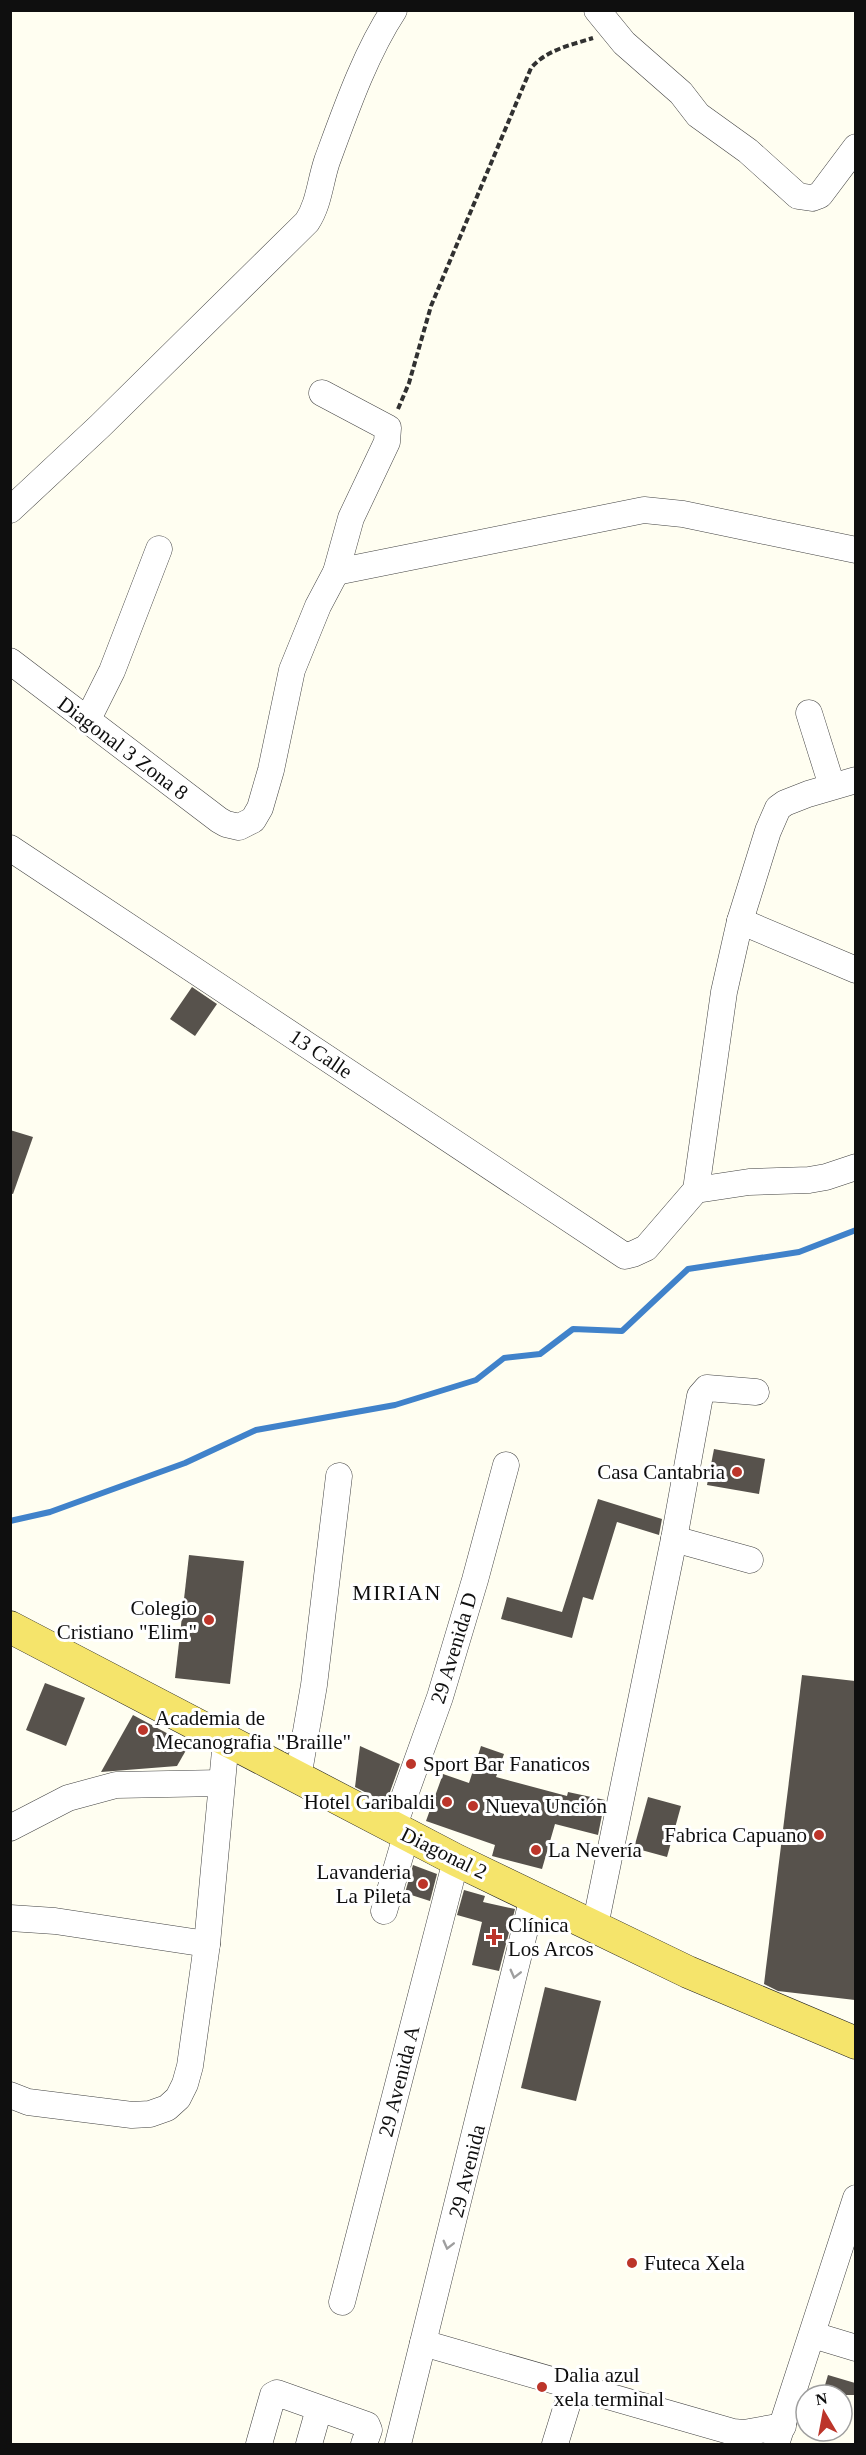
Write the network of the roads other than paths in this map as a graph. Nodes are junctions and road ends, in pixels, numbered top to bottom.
1 (394, 10) edge
2 (597, 10) edge
3 (855, 147) edge
4 (322, 393) dead end
5 (10, 510) edge
6 (159, 549) dead end
7 (855, 550) edge
8 (336, 572) junction
9 (10, 661) edge
10 (809, 713) dead end
11 (87, 721) junction
12 (844, 783) edge
13 (10, 848) edge
14 (740, 921) junction
15 (855, 970) edge
16 (855, 1167) edge
17 (696, 1190) junction
18 (756, 1392) dead end
19 (506, 1465) dead end
20 (339, 1476) dead end
21 (674, 1539) junction
22 (750, 1560) dead end
23 (10, 1627) edge
24 (226, 1740) junction
25 (298, 1778) junction
26 (221, 1783) junction
27 (10, 1828) edge
28 (400, 1832) junction
29 (456, 1860) junction
30 (533, 1897) junction
31 (384, 1911) dead end
32 (10, 1918) edge
33 (595, 1926) junction
34 (207, 1944) junction
35 (855, 2043) edge
36 (10, 2095) edge
37 (855, 2198) edge
38 (851, 2230) edge
39 (342, 2302) dead end
40 (813, 2335) junction
41 (423, 2343) junction
42 (855, 2348) edge
43 (573, 2386) junction
44 (319, 2409) junction
45 (779, 2435) edge
46 (259, 2445) edge
47 (309, 2445) edge
48 (364, 2445) edge
49 (398, 2445) edge
50 (555, 2445) edge

1 - 5 street
2 - 3 street
4 - 8 street
6 - 11 street
7 - 8 street
8 - 11 street, Diagonal 3 Zona 8
9 - 11 street, Diagonal 3 Zona 8
10 - 12 street
12 - 14 street
13 - 17 street, 13 Calle
14 - 15 street
14 - 17 street
16 - 17 street
18 - 21 street
19 - 28 street, 29 Avenida D
20 - 25 street
21 - 22 street
21 - 33 street
23 - 24 main road, Diagonal 2
24 - 25 main road, Diagonal 2
24 - 26 street
25 - 28 main road, Diagonal 2
26 - 27 street
26 - 34 street
28 - 29 main road, Diagonal 2
28 - 31 street, 29 Avenida D
29 - 30 main road, Diagonal 2
29 - 39 street, 29 Avenida A
30 - 33 main road, Diagonal 2
30 -> 41 street, 29 Avenida
32 - 34 street
33 - 35 main road, Diagonal 2
34 - 36 street
37 - 38 street
38 - 40 street
40 - 42 street
40 - 45 street
41 - 43 street
41 - 49 street, 29 Avenida
43 - 45 street
43 - 50 street
44 - 46 street
44 - 47 street
44 - 48 street

